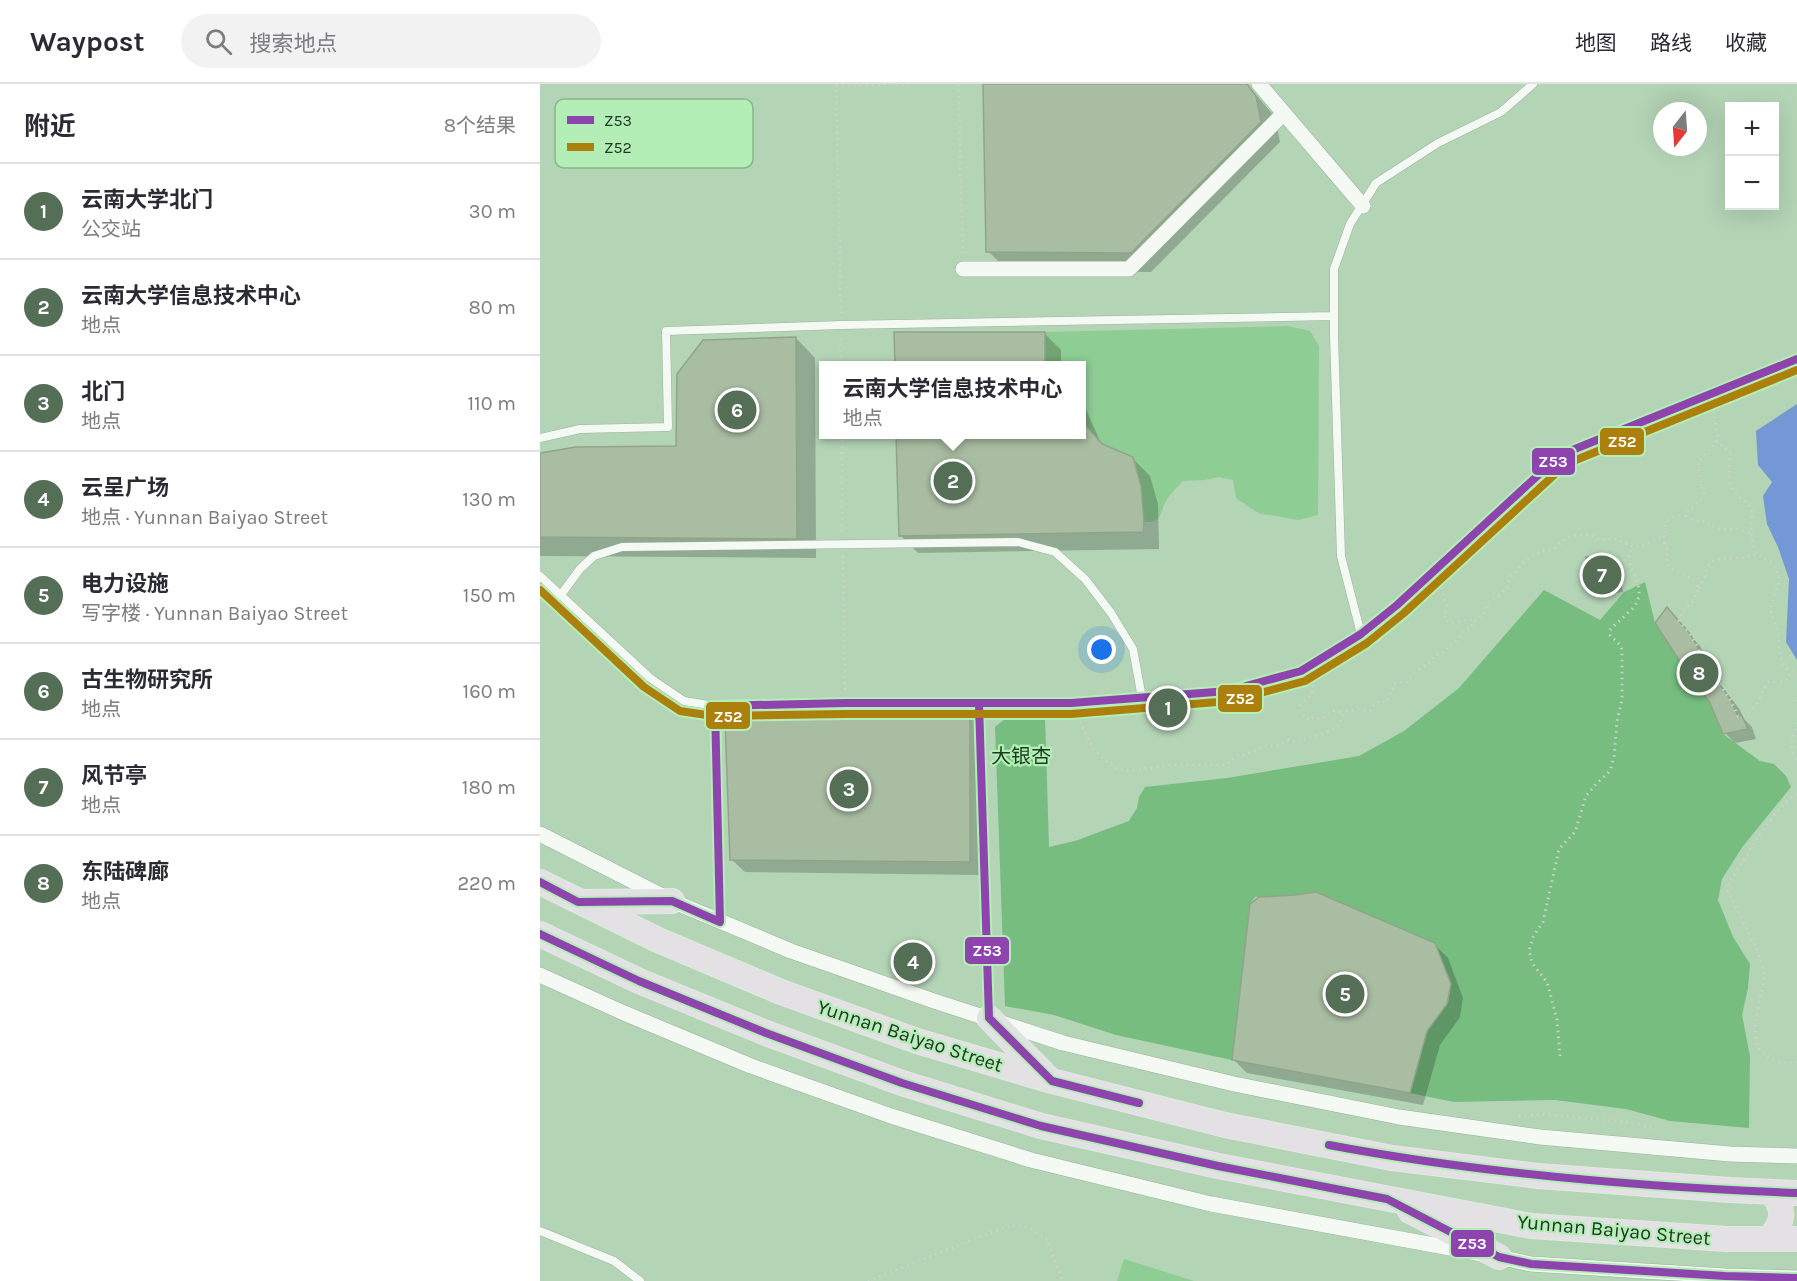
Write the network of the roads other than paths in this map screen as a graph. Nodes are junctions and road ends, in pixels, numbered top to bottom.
1 (1259, 84) edge
2 (1533, 84) edge
3 (1284, 113) junction
4 (1363, 206) junction
5 (963, 269) road end
6 (1334, 316) junction
7 (1797, 359) edge
8 (540, 438) edge
9 (540, 576) edge
10 (560, 596) junction
11 (1360, 634) junction
12 (1142, 698) junction
13 (979, 704) junction
14 (715, 706) junction
15 (540, 834) edge
16 (540, 882) edge
17 (672, 901) junction
18 (578, 902) junction
19 (720, 922) junction
20 (540, 934) edge
21 (540, 975) edge
22 (989, 1018) junction
23 (1052, 1082) junction
24 (1797, 1156) edge
25 (1772, 1192) junction
26 (1797, 1193) edge
27 (1387, 1199) junction
28 (540, 1231) edge
29 (1770, 1238) junction
30 (1797, 1239) edge
31 (1499, 1257) junction
32 (1797, 1278) edge
33 (640, 1281) edge

1 - 3 street
2 - 4 lane
3 - 4 street
3 - 5 street
4 - 6 lane
6 - 8 lane
6 - 11 lane
7 - 11 lane
9 - 10 lane
10 - 12 lane
10 - 14 lane
11 - 12 lane
12 - 13 lane
13 - 14 lane
13 - 22 lane
14 - 19 lane
15 - 17 street
16 - 18 main road, Yunnan Baiyao Street
17 - 18 main road
17 - 19 street
18 - 23 main road, Yunnan Baiyao Street
19 - 22 street
20 - 27 main road, Yunnan Baiyao Street
21 - 31 street
22 - 23 main road
22 - 24 street
23 - 25 main road, Yunnan Baiyao Street
25 - 26 main road, Yunnan Baiyao Street
25 - 29 main road
27 - 29 main road, Yunnan Baiyao Street
27 - 31 main road
28 - 33 lane
29 - 30 main road, Yunnan Baiyao Street
31 - 32 street

